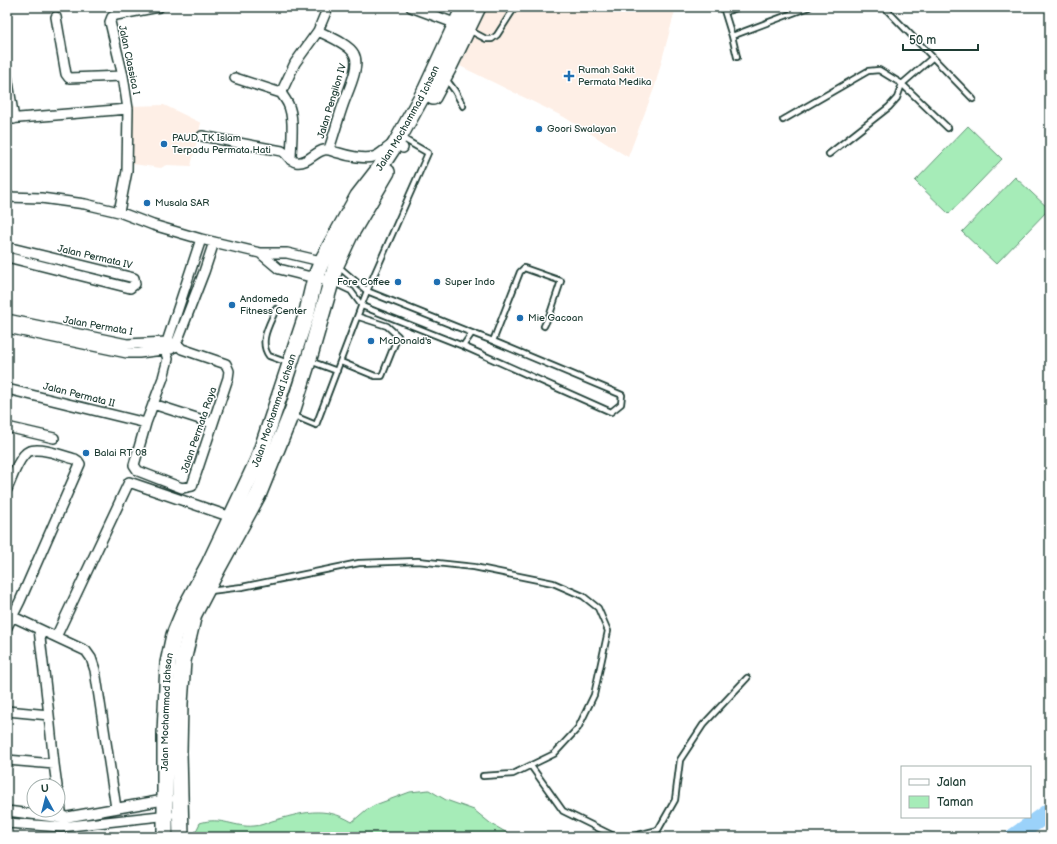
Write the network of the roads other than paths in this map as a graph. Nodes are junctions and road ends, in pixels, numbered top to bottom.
1 (159, 7) edge
2 (328, 7) edge
3 (411, 7) edge
4 (464, 7) edge
5 (478, 7) edge
6 (515, 7) edge
7 (739, 7) edge
8 (809, 7) edge
9 (884, 7) edge
10 (724, 9) edge
11 (56, 17) dead end
12 (462, 27) junction
13 (318, 31) junction
14 (732, 36) junction
15 (737, 57) dead end
16 (932, 58) junction
17 (439, 75) junction
18 (7, 76) edge
19 (123, 76) junction
20 (235, 78) dead end
21 (902, 84) junction
22 (281, 93) junction
23 (973, 99) dead end
24 (463, 106) dead end
25 (128, 109) junction
26 (10, 119) edge
27 (783, 120) dead end
28 (948, 128) dead end
29 (202, 136) dead end
30 (401, 142) junction
31 (329, 149) junction
32 (829, 154) dead end
33 (291, 160) junction
34 (7, 197) edge
35 (119, 212) junction
36 (201, 239) junction
37 (214, 242) junction
38 (7, 247) edge
39 (260, 253) junction
40 (7, 257) edge
41 (322, 261) junction
42 (68, 262) junction
43 (336, 265) junction
44 (64, 271) junction
45 (315, 278) junction
46 (331, 282) junction
47 (368, 292) junction
48 (362, 306) junction
49 (276, 309) dead end
50 (358, 316) junction
51 (7, 319) edge
52 (544, 326) dead end
53 (7, 328) edge
54 (46, 332) junction
55 (472, 334) junction
56 (493, 341) junction
57 (463, 346) junction
58 (172, 348) junction
59 (309, 360) junction
60 (340, 362) junction
61 (290, 364) junction
62 (337, 371) junction
63 (7, 389) edge
64 (153, 404) junction
65 (291, 414) junction
66 (146, 423) junction
67 (212, 423) junction
68 (7, 427) edge
69 (54, 438) dead end
70 (244, 488) junction
71 (7, 489) edge
72 (259, 493) junction
73 (231, 517) junction
74 (206, 592) junction
75 (9, 615) edge
76 (7, 627) edge
77 (39, 629) junction
78 (56, 637) junction
79 (747, 678) dead end
80 (7, 712) edge
81 (49, 715) junction
82 (7, 760) edge
83 (54, 764) junction
84 (530, 766) junction
85 (483, 776) dead end
86 (56, 778) edge
87 (164, 799) junction
88 (180, 806) junction
89 (116, 808) junction
90 (7, 811) edge
91 (26, 813) edge
92 (164, 816) junction
93 (66, 817) edge
94 (7, 823) edge
95 (165, 837) edge
96 (181, 837) edge
97 (616, 837) edge
98 (630, 837) edge

1 - 19 street, Jalan Classica I
2 - 13 street
3 - 12 street
4 - 12 main road, Jalan Mochammad Ichsan
5 - 12 main road, Jalan Mochammad Ichsan
6 - 12 lane
7 - 10 lane
8 - 14 lane
9 - 16 lane
10 - 14 lane
11 - 19 street
12 - 17 main road, Jalan Mochammad Ichsan
13 - 22 street
13 - 31 street, Jalan Pengilon IV
14 - 15 lane
16 - 21 lane
16 - 23 lane
17 - 24 lane
17 - 30 main road, Jalan Mochammad Ichsan
18 - 26 street
19 - 25 street, Jalan Classica I
20 - 22 street
21 - 27 lane
21 - 28 lane
21 - 32 lane
22 - 33 street
25 - 26 street
25 - 35 street, Jalan Classica I
29 - 33 street
30 - 31 street
30 - 41 main road, Jalan Mochammad Ichsan
30 - 43 main road, Jalan Mochammad Ichsan
30 - 47 lane
31 - 33 street
34 - 35 street
35 - 36 street
36 - 37 street
36 - 58 street, Jalan Permata Raya
37 - 39 street
37 - 58 street, Jalan Permata Raya
38 - 42 street, Jalan Permata IV
39 - 41 street
39 - 45 street
40 - 44 street, Jalan Permata IV
41 - 43 street
41 - 45 main road, Jalan Mochammad Ichsan
42 - 44 street
42 - 44 street, Jalan Permata IV
43 - 46 main road, Jalan Mochammad Ichsan
43 - 47 lane
45 - 46 street
45 - 61 main road, Jalan Mochammad Ichsan
46 - 48 lane
46 - 59 main road, Jalan Mochammad Ichsan
47 - 48 lane
47 - 55 lane
48 - 50 lane
48 - 57 lane
49 - 61 lane
50 - 60 lane
50 - 60 lane
51 - 54 street, Jalan Permata I
52 - 56 lane
53 - 54 street, Jalan Permata I
54 - 58 street, Jalan Permata I
55 - 56 lane
55 - 57 lane
56 - 57 lane
58 - 64 street, Jalan Permata Raya
58 - 67 street, Jalan Permata Raya
59 - 62 lane
59 - 65 main road, Jalan Mochammad Ichsan
60 - 62 lane
61 - 70 main road, Jalan Mochammad Ichsan
62 - 65 lane
63 - 66 street, Jalan Permata II
64 - 66 street, Jalan Permata Raya
64 - 67 street
65 - 72 main road, Jalan Mochammad Ichsan
66 - 67 street, Jalan Permata Raya
68 - 69 street
70 - 72 main road
70 - 73 main road, Jalan Mochammad Ichsan
71 - 75 street
72 - 74 main road, Jalan Mochammad Ichsan
73 - 78 street
73 - 87 main road, Jalan Mochammad Ichsan
74 - 84 lane
74 - 88 main road, Jalan Mochammad Ichsan
75 - 76 street
75 - 77 street
77 - 78 street
77 - 81 street
78 - 89 street
79 - 98 lane
80 - 81 street
81 - 83 street
82 - 83 street
83 - 86 street
84 - 85 lane
84 - 97 lane
87 - 88 street
87 - 89 street
87 - 92 main road, Jalan Mochammad Ichsan
88 - 92 street
88 - 96 main road, Jalan Mochammad Ichsan
89 - 93 street
90 - 91 street
92 - 94 street
92 - 95 main road, Jalan Mochammad Ichsan

